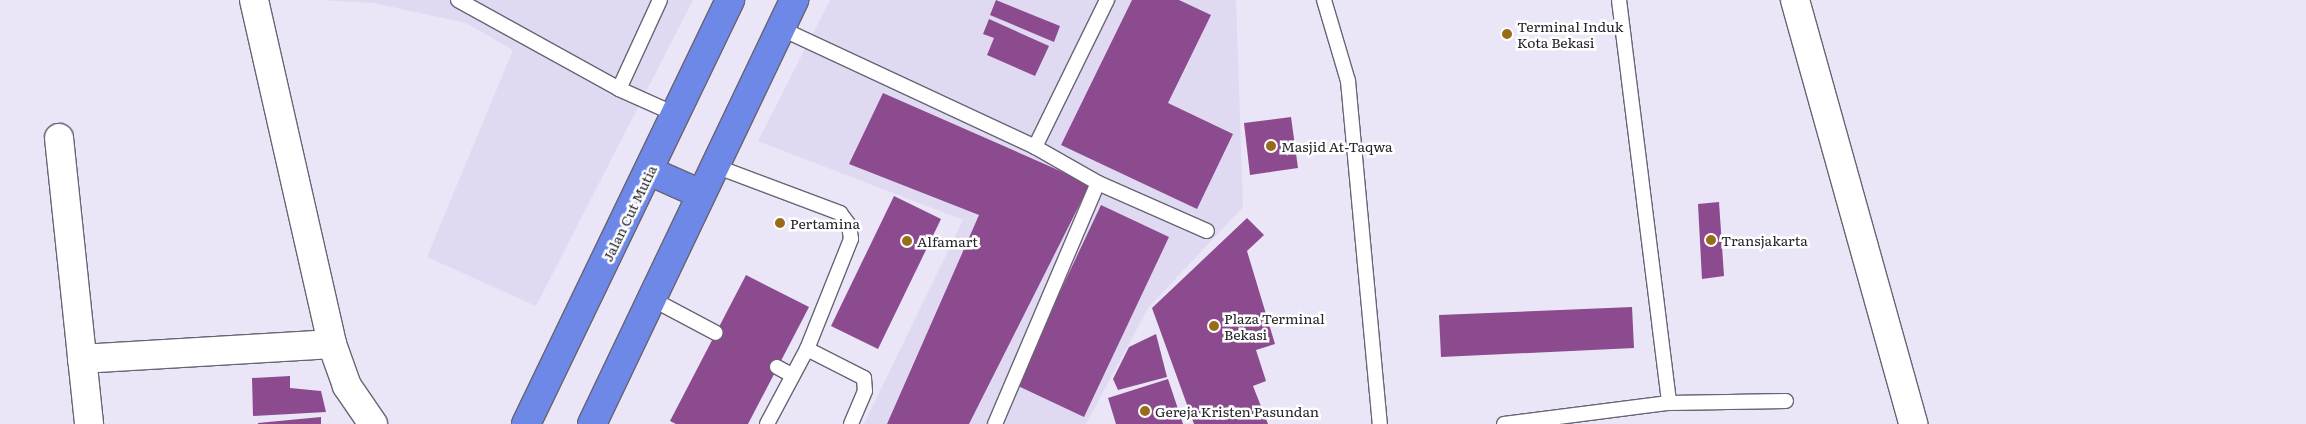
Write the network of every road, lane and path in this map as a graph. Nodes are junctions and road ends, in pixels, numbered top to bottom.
1 (254, 0) edge
2 (458, 0) edge
3 (660, 0) edge
4 (730, 0) edge
5 (794, 0) edge
6 (1106, 0) edge
7 (1324, 0) edge
8 (1619, 0) edge
9 (1794, 0) edge
10 (780, 28) junction
11 (619, 89) junction
12 (677, 115) junction
13 (59, 138) dead end
14 (1035, 147) junction
15 (714, 166) junction
16 (649, 171) junction
17 (1098, 184) junction
18 (701, 194) junction
19 (1207, 231) dead end
20 (652, 299) junction
21 (716, 333) dead end
22 (332, 344) junction
23 (807, 350) junction
24 (82, 359) junction
25 (778, 367) dead end
26 (793, 376) junction
27 (1786, 401) dead end
28 (1669, 403) junction
29 (89, 424) edge
30 (372, 424) edge
31 (526, 424) edge
32 (592, 424) edge
33 (767, 424) edge
34 (851, 424) edge
35 (995, 424) edge
36 (1380, 424) edge
37 (1504, 424) edge
38 (1913, 424) edge

1 - 22 street
2 - 11 lane
3 - 11 lane
4 - 12 highway, Jalan Cut Mutia
5 - 10 highway
6 - 14 lane
7 - 36 lane
8 - 28 lane
9 - 38 street
10 - 14 lane
10 - 15 highway
11 - 12 lane
12 - 16 highway, Jalan Cut Mutia
13 - 24 street
14 - 17 lane
15 - 18 highway
15 - 23 lane
16 - 18 highway
16 - 31 highway, Jalan Cut Mutia
17 - 19 lane
17 - 35 lane
18 - 20 highway
20 - 21 lane
20 - 32 highway
22 - 24 street
22 - 30 street
23 - 26 lane
23 - 34 lane
24 - 29 street
25 - 26 lane
26 - 33 lane
27 - 28 lane
28 - 37 lane

